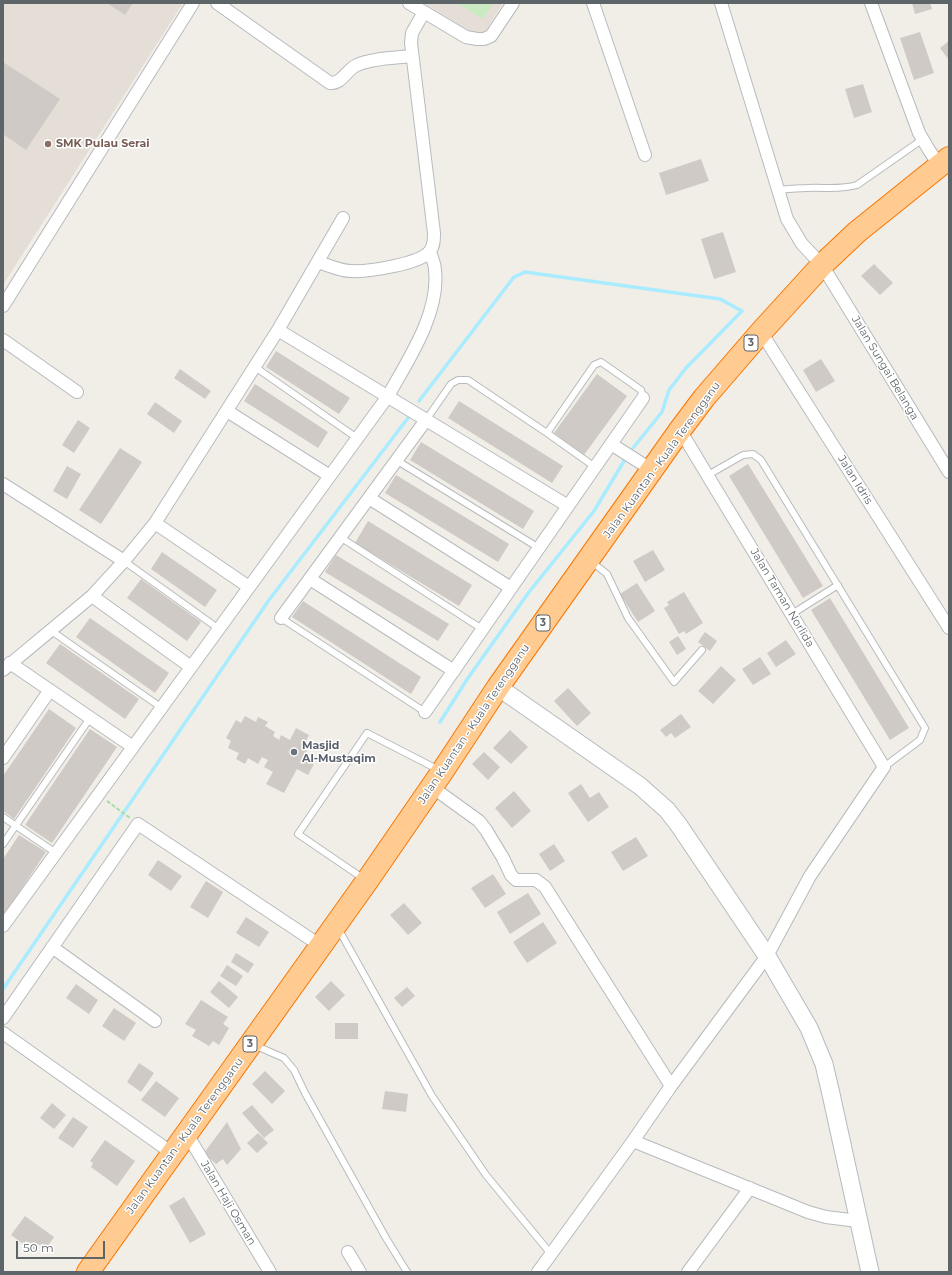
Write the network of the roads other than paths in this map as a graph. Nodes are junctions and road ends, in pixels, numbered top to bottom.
1 (193, 3) edge
2 (217, 3) edge
3 (409, 3) edge
4 (513, 3) edge
5 (592, 3) edge
6 (721, 3) edge
7 (871, 3) edge
8 (424, 12) junction
9 (412, 56) junction
10 (922, 140) junction
11 (645, 155) dead end
12 (944, 162) edge
13 (778, 190) junction
14 (343, 218) dead end
15 (430, 252) junction
16 (318, 262) junction
17 (822, 264) junction
18 (3, 306) edge
19 (278, 330) junction
20 (761, 332) junction
21 (3, 340) edge
22 (255, 367) junction
23 (77, 392) dead end
24 (388, 396) junction
25 (643, 398) joint
26 (227, 411) junction
27 (426, 420) junction
28 (680, 430) junction
29 (547, 433) junction
30 (357, 438) junction
31 (612, 444) junction
32 (396, 460) junction
33 (595, 467) junction
34 (652, 470) junction
35 (949, 472) edge
36 (708, 475) junction
37 (330, 476) junction
38 (3, 484) edge
39 (369, 498) junction
40 (568, 506) junction
41 (155, 524) junction
42 (340, 537) junction
43 (539, 548) junction
44 (588, 560) junction
45 (124, 561) junction
46 (310, 579) junction
47 (838, 585) junction
48 (249, 587) junction
49 (511, 588) junction
50 (92, 596) junction
51 (792, 614) junction
52 (281, 618) joint
53 (949, 628) edge
54 (219, 629) junction
55 (482, 629) junction
56 (50, 630) junction
57 (702, 650) dead end
58 (7, 667) edge
59 (191, 667) junction
60 (454, 671) junction
61 (498, 687) junction
62 (50, 690) junction
63 (162, 708) junction
64 (425, 712) joint
65 (90, 718) junction
66 (133, 747) junction
67 (3, 758) edge
68 (884, 767) junction
69 (437, 779) junction
70 (3, 817) edge
71 (16, 826) junction
72 (3, 844) edge
73 (56, 853) junction
74 (367, 881) junction
75 (336, 925) junction
76 (3, 926) edge
77 (321, 946) junction
78 (52, 947) junction
79 (767, 956) junction
80 (3, 1018) edge
81 (155, 1021) dead end
82 (3, 1033) edge
83 (251, 1044) junction
84 (671, 1086) junction
85 (187, 1134) junction
86 (633, 1141) junction
87 (172, 1153) junction
88 (750, 1188) junction
89 (858, 1221) junction
90 (348, 1252) dead end
91 (551, 1254) junction
92 (88, 1272) edge
93 (270, 1272) edge
94 (360, 1272) edge
95 (407, 1272) edge
96 (538, 1272) edge
97 (688, 1272) edge
98 (870, 1272) edge

1 - 18 street
2 - 9 street
3 - 8 street
4 - 8 street
5 - 11 street
6 - 13 street, Jalan Sungai Belanga
7 - 10 street
8 - 9 street
9 - 15 street
10 - 12 street
10 - 13 lane
12 - 17 highway, Jalan Kuantan - Kuala Terengganu / 3
13 - 17 street, Jalan Sungai Belanga
14 - 16 street
15 - 16 street
15 - 24 street
16 - 19 street
17 - 20 highway, Jalan Kuantan - Kuala Terengganu / 3
17 - 35 street, Jalan Sungai Belanga
19 - 22 street
19 - 24 street
20 - 28 highway, Jalan Kuantan - Kuala Terengganu / 3
20 - 53 street, Jalan Idris
21 - 23 street
22 - 26 street
22 - 30 lane
24 - 27 street
24 - 30 street
25 - 29 lane
25 - 31 street
26 - 37 street
26 - 41 street
27 - 29 lane
27 - 32 street
27 - 40 street
28 - 34 highway, Jalan Kuantan - Kuala Terengganu / 3
28 - 36 street, Jalan Taman Norlida
29 - 33 lane
30 - 37 street
31 - 33 street
31 - 34 street
32 - 39 street
32 - 43 lane
33 - 40 street
34 - 44 highway, Jalan Kuantan - Kuala Terengganu / 3
36 - 47 lane
36 - 51 street, Jalan Taman Norlida
37 - 48 street
38 - 45 street
39 - 42 street
39 - 49 street
40 - 43 street
41 - 45 street
41 - 48 street
42 - 46 street
42 - 55 lane
43 - 49 street
44 - 57 lane
44 - 61 highway, Jalan Kuantan - Kuala Terengganu / 3
45 - 50 street
45 - 54 lane
46 - 52 street
46 - 60 street
47 - 51 lane
47 - 68 lane
48 - 54 street
49 - 55 street
50 - 56 street
50 - 59 street
51 - 68 street, Jalan Taman Norlida
52 - 64 lane
54 - 59 street
55 - 60 street
56 - 58 street
56 - 63 lane
58 - 62 street
59 - 63 street
60 - 64 street
61 - 69 highway, Jalan Kuantan - Kuala Terengganu / 3
61 - 79 street
62 - 65 street
62 - 67 street
63 - 66 street
65 - 66 street
65 - 71 lane
66 - 73 street
68 - 79 street
69 - 74 highway, Jalan Kuantan - Kuala Terengganu / 3
69 - 74 lane
69 - 84 street
70 - 71 lane
71 - 72 lane
71 - 73 lane
73 - 76 street
74 - 75 highway, Jalan Kuantan - Kuala Terengganu / 3
75 - 77 highway, Jalan Kuantan - Kuala Terengganu / 3
75 - 91 lane
77 - 78 street
77 - 83 highway, Jalan Kuantan - Kuala Terengganu / 3
78 - 80 street
78 - 81 street
79 - 84 street
79 - 89 street
82 - 87 street
83 - 85 highway, Jalan Kuantan - Kuala Terengganu / 3
83 - 95 lane
84 - 86 street
85 - 87 highway, Jalan Kuantan - Kuala Terengganu / 3
85 - 93 street, Jalan Haji Osman
86 - 88 street
86 - 91 street
87 - 92 highway, Jalan Kuantan - Kuala Terengganu / 3
88 - 89 street
88 - 97 street
89 - 98 street
90 - 94 street
91 - 96 street

